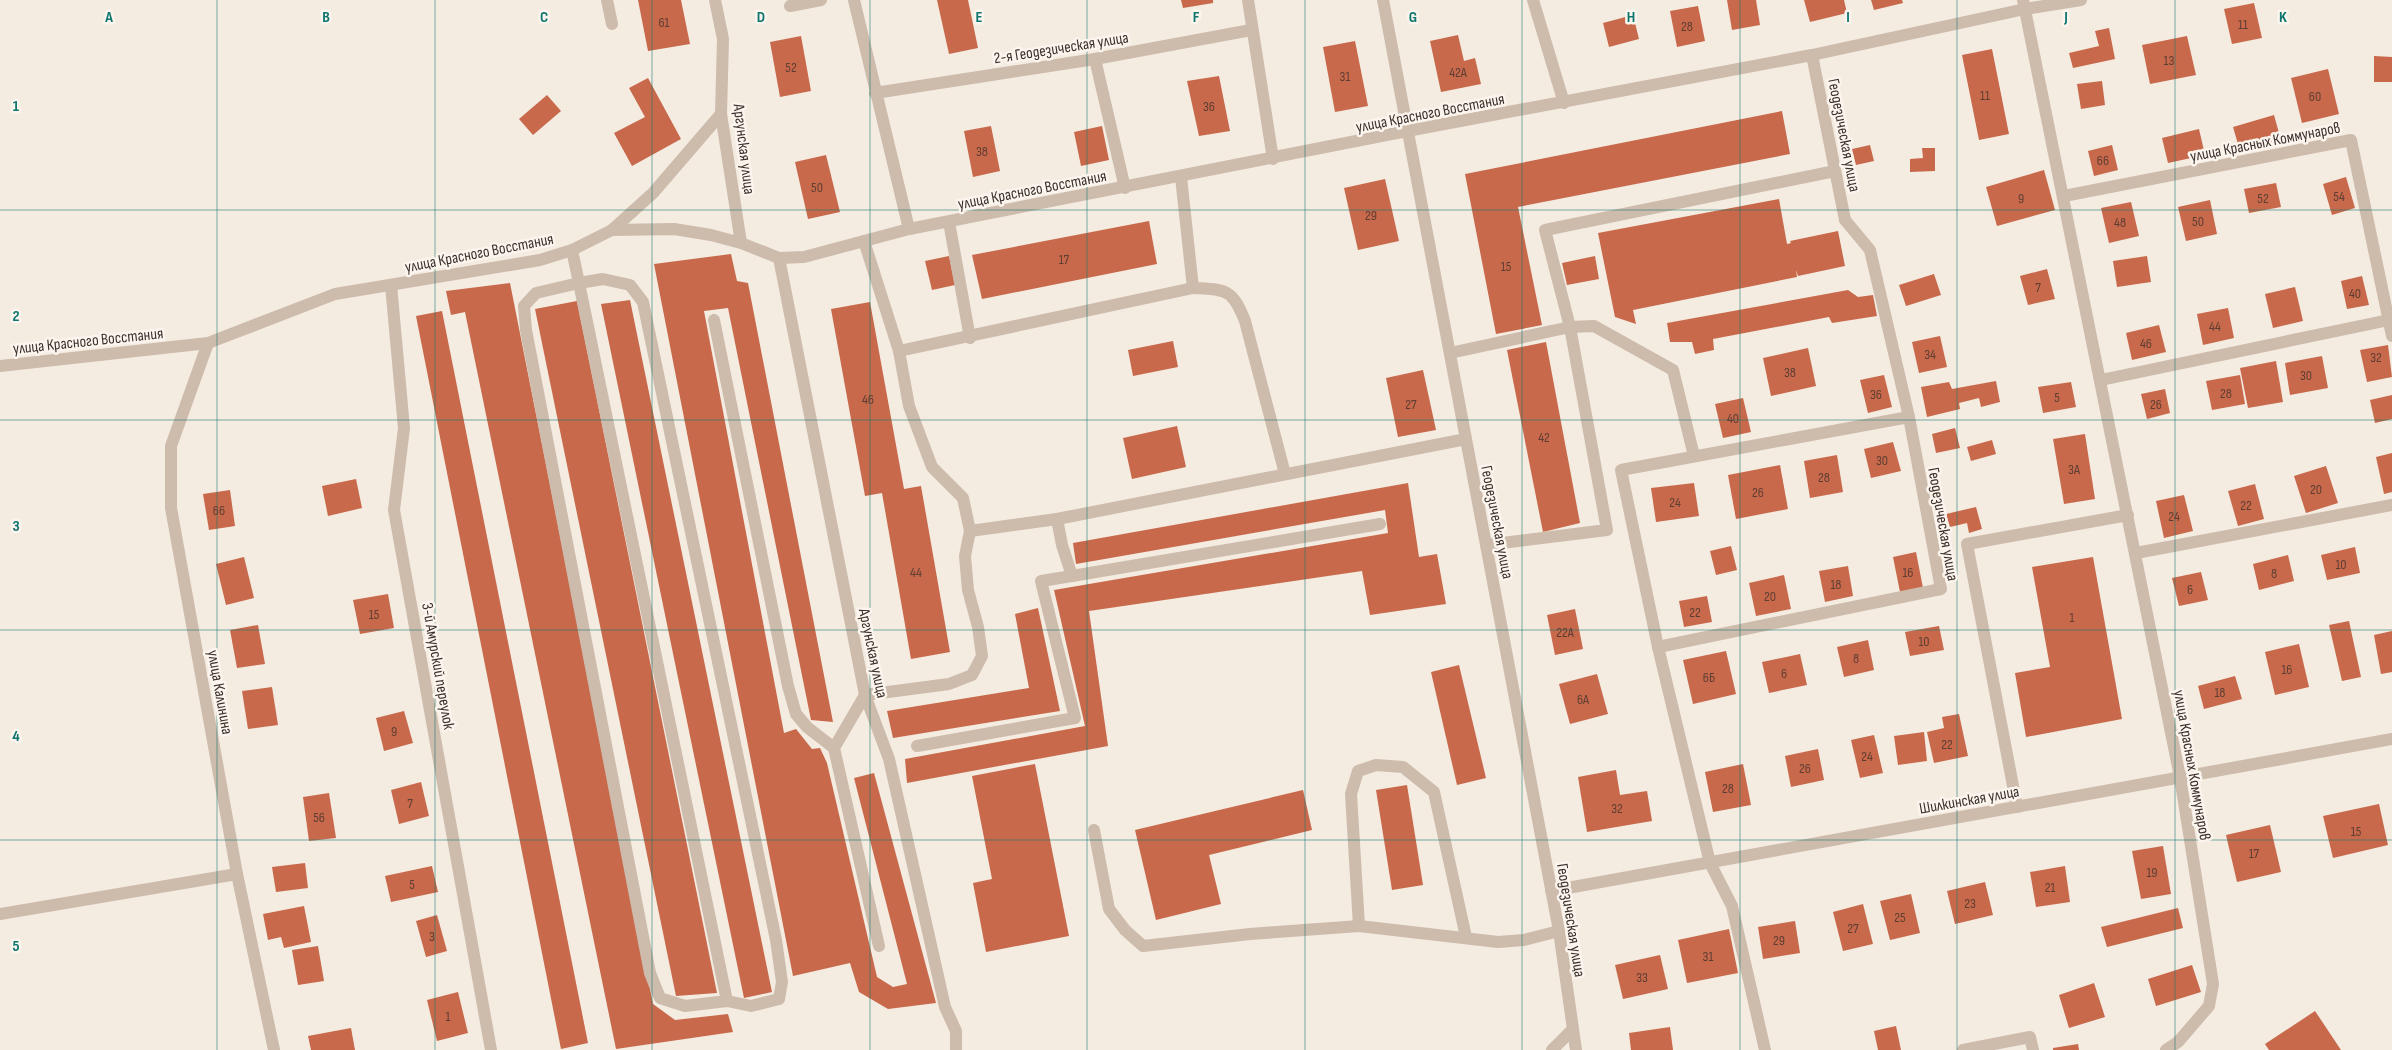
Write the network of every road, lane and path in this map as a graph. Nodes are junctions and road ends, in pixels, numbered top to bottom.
1 (607, 0) edge
2 (715, 0) edge
3 (821, 0) edge
4 (854, 0) edge
5 (1248, 0) edge
6 (1383, 0) edge
7 (1533, 0) edge
8 (2080, 0) edge
9 (2024, 5) edge
10 (790, 6) dead end
11 (612, 24) dead end
12 (1252, 30) junction
13 (1812, 55) junction
14 (1094, 59) junction
15 (875, 93) junction
16 (1564, 103) junction
17 (721, 114) junction
18 (1408, 131) junction
19 (1273, 159) junction
20 (1835, 171) junction
21 (1181, 177) junction
22 (1125, 188) junction
23 (2064, 196) junction
24 (949, 222) junction
25 (909, 229) junction
26 (612, 230) junction
27 (864, 241) junction
28 (742, 243) junction
29 (572, 250) junction
30 (780, 258) junction
31 (579, 283) junction
32 (391, 284) junction
33 (1193, 288) junction
34 (714, 320) dead end
35 (2389, 320) junction
36 (1570, 327) junction
37 (2392, 336) edge
38 (970, 338) junction
39 (208, 343) junction
40 (899, 352) junction
41 (1450, 353) junction
42 (0, 366) edge
43 (2101, 380) junction
44 (1908, 417) junction
45 (1466, 439) junction
46 (1694, 456) junction
47 (1285, 474) junction
48 (2392, 505) edge
49 (2128, 514) junction
50 (1058, 519) junction
51 (1380, 524) dead end
52 (970, 531) junction
53 (1486, 545) junction
54 (2136, 553) junction
55 (1072, 576) junction
56 (1658, 646) junction
57 (865, 695) junction
58 (2392, 739) edge
59 (917, 746) dead end
60 (834, 748) junction
61 (2180, 778) junction
62 (2017, 807) junction
63 (1094, 830) dead end
64 (1710, 862) junction
65 (237, 874) junction
66 (1551, 891) junction
67 (0, 914) edge
68 (1359, 926) junction
69 (1559, 931) junction
70 (1466, 937) junction
71 (879, 946) dead end
72 (726, 1001) junction
73 (1572, 1030) junction
74 (274, 1050) edge
75 (491, 1050) edge
76 (956, 1050) edge
77 (1552, 1050) edge
78 (1576, 1050) edge
79 (1765, 1050) edge
80 (1963, 1050) edge
81 (2034, 1050) edge
82 (2166, 1050) edge

1 - 11 street
2 - 17 street, Аргунская улица
3 - 10 street
4 - 15 street
5 - 12 street
6 - 18 street, Геодезическая улица
7 - 16 street
8 - 9 street, улица Красного Восстания
9 - 13 street, улица Красного Восстания
9 - 23 street, улица Красных Коммунаров
12 - 14 street, 2-я Геодезическая улица
12 - 19 street
13 - 16 street, улица Красного Восстания
13 - 20 street, Геодезическая улица
14 - 15 street, 2-я Геодезическая улица
14 - 22 street
15 - 25 street
16 - 18 street, улица Красного Восстания
17 - 26 street
17 - 28 street, Аргунская улица
18 - 19 street, улица Красного Восстания
18 - 41 street, Геодезическая улица
19 - 21 street, улица Красного Восстания
20 - 36 street
20 - 44 street, Геодезическая улица
21 - 22 street, улица Красного Восстания
21 - 33 street
22 - 24 street, улица Красного Восстания
23 - 35 street, улица Красных Коммунаров
23 - 43 street, улица Красных Коммунаров
24 - 25 street, улица Красного Восстания
24 - 38 street
25 - 27 street, улица Красного Восстания
26 - 28 street, улица Красного Восстания
26 - 29 street, улица Красного Восстания
27 - 30 street, улица Красного Восстания
27 - 40 street
28 - 30 street, улица Красного Восстания
29 - 31 street
29 - 32 street, улица Красного Восстания
30 - 57 street, Аргунская улица
31 - 72 street
31 - 72 street
31 - 72 street
32 - 39 street, улица Красного Восстания
32 - 75 street, 3-й Амурский переулок
33 - 38 street
33 - 47 street
34 - 60 street
35 - 37 street, улица Красных Коммунаров
35 - 43 street
36 - 41 street
36 - 46 street
36 - 53 street
38 - 40 street
39 - 42 street, улица Красного Восстания
39 - 65 street, улица Калинина
40 - 52 street
41 - 45 street, Геодезическая улица
43 - 49 street, улица Красных Коммунаров
44 - 46 street
44 - 56 street, Геодезическая улица
45 - 47 street
45 - 53 street, Геодезическая улица
46 - 56 street
47 - 50 street
48 - 54 street
49 - 54 street, улица Красных Коммунаров
49 - 62 street
50 - 52 street
50 - 55 street
51 - 55 street
52 - 57 street
53 - 66 street, Геодезическая улица
54 - 61 street, улица Красных Коммунаров
55 - 59 street
56 - 64 street
57 - 60 street
57 - 76 street, Аргунская улица
58 - 61 street, Шилкинская улица
60 - 71 street
61 - 62 street, Шилкинская улица
61 - 82 street, улица Красных Коммунаров
62 - 64 street, Шилкинская улица
63 - 68 street
64 - 66 street, Шилкинская улица
64 - 79 street
65 - 67 street
65 - 74 street, улица Калинина
66 - 69 street, Геодезическая улица
68 - 70 street
68 - 70 street
69 - 70 street
69 - 73 street, Геодезическая улица
73 - 77 street
73 - 78 street, Геодезическая улица
80 - 81 street

